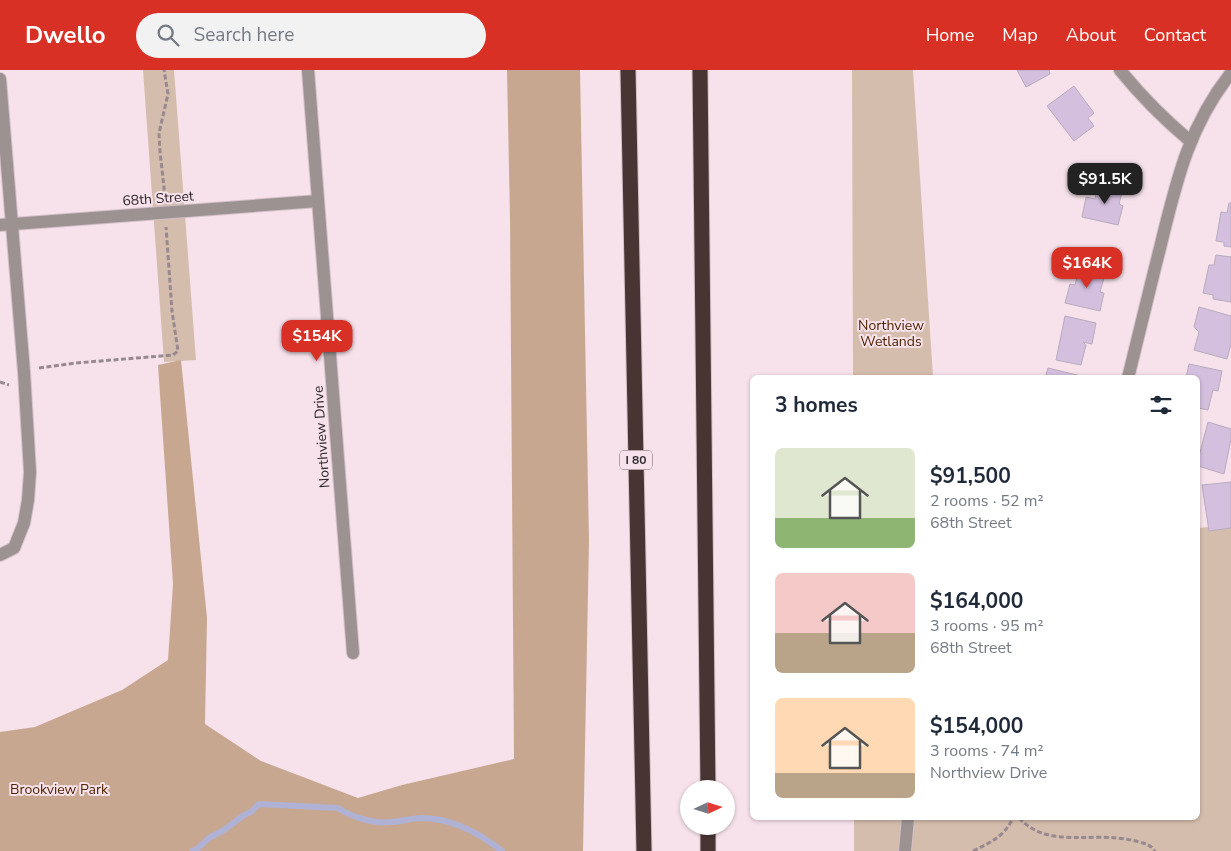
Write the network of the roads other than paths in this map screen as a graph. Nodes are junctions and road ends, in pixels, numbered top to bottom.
1 (308, 70) edge
2 (628, 70) edge
3 (700, 70) edge
4 (1120, 70) edge
5 (1231, 74) edge
6 (0, 79) edge
7 (1190, 141) junction
8 (318, 201) junction
9 (5, 225) edge
10 (1129, 375) edge
11 (0, 555) edge
12 (353, 652) dead end
13 (708, 780) edge
14 (908, 820) edge
15 (708, 835) edge
16 (644, 851) edge
17 (708, 851) edge
18 (905, 851) edge

1 - 8 street, Northview Drive
2 - 16 highway, I 80
3 - 13 highway
4 - 7 street
5 - 7 street
6 - 9 street
7 - 10 street
8 - 9 street, 68th Street
8 - 12 street, Northview Drive
9 - 11 street
14 - 18 street
15 - 17 highway

